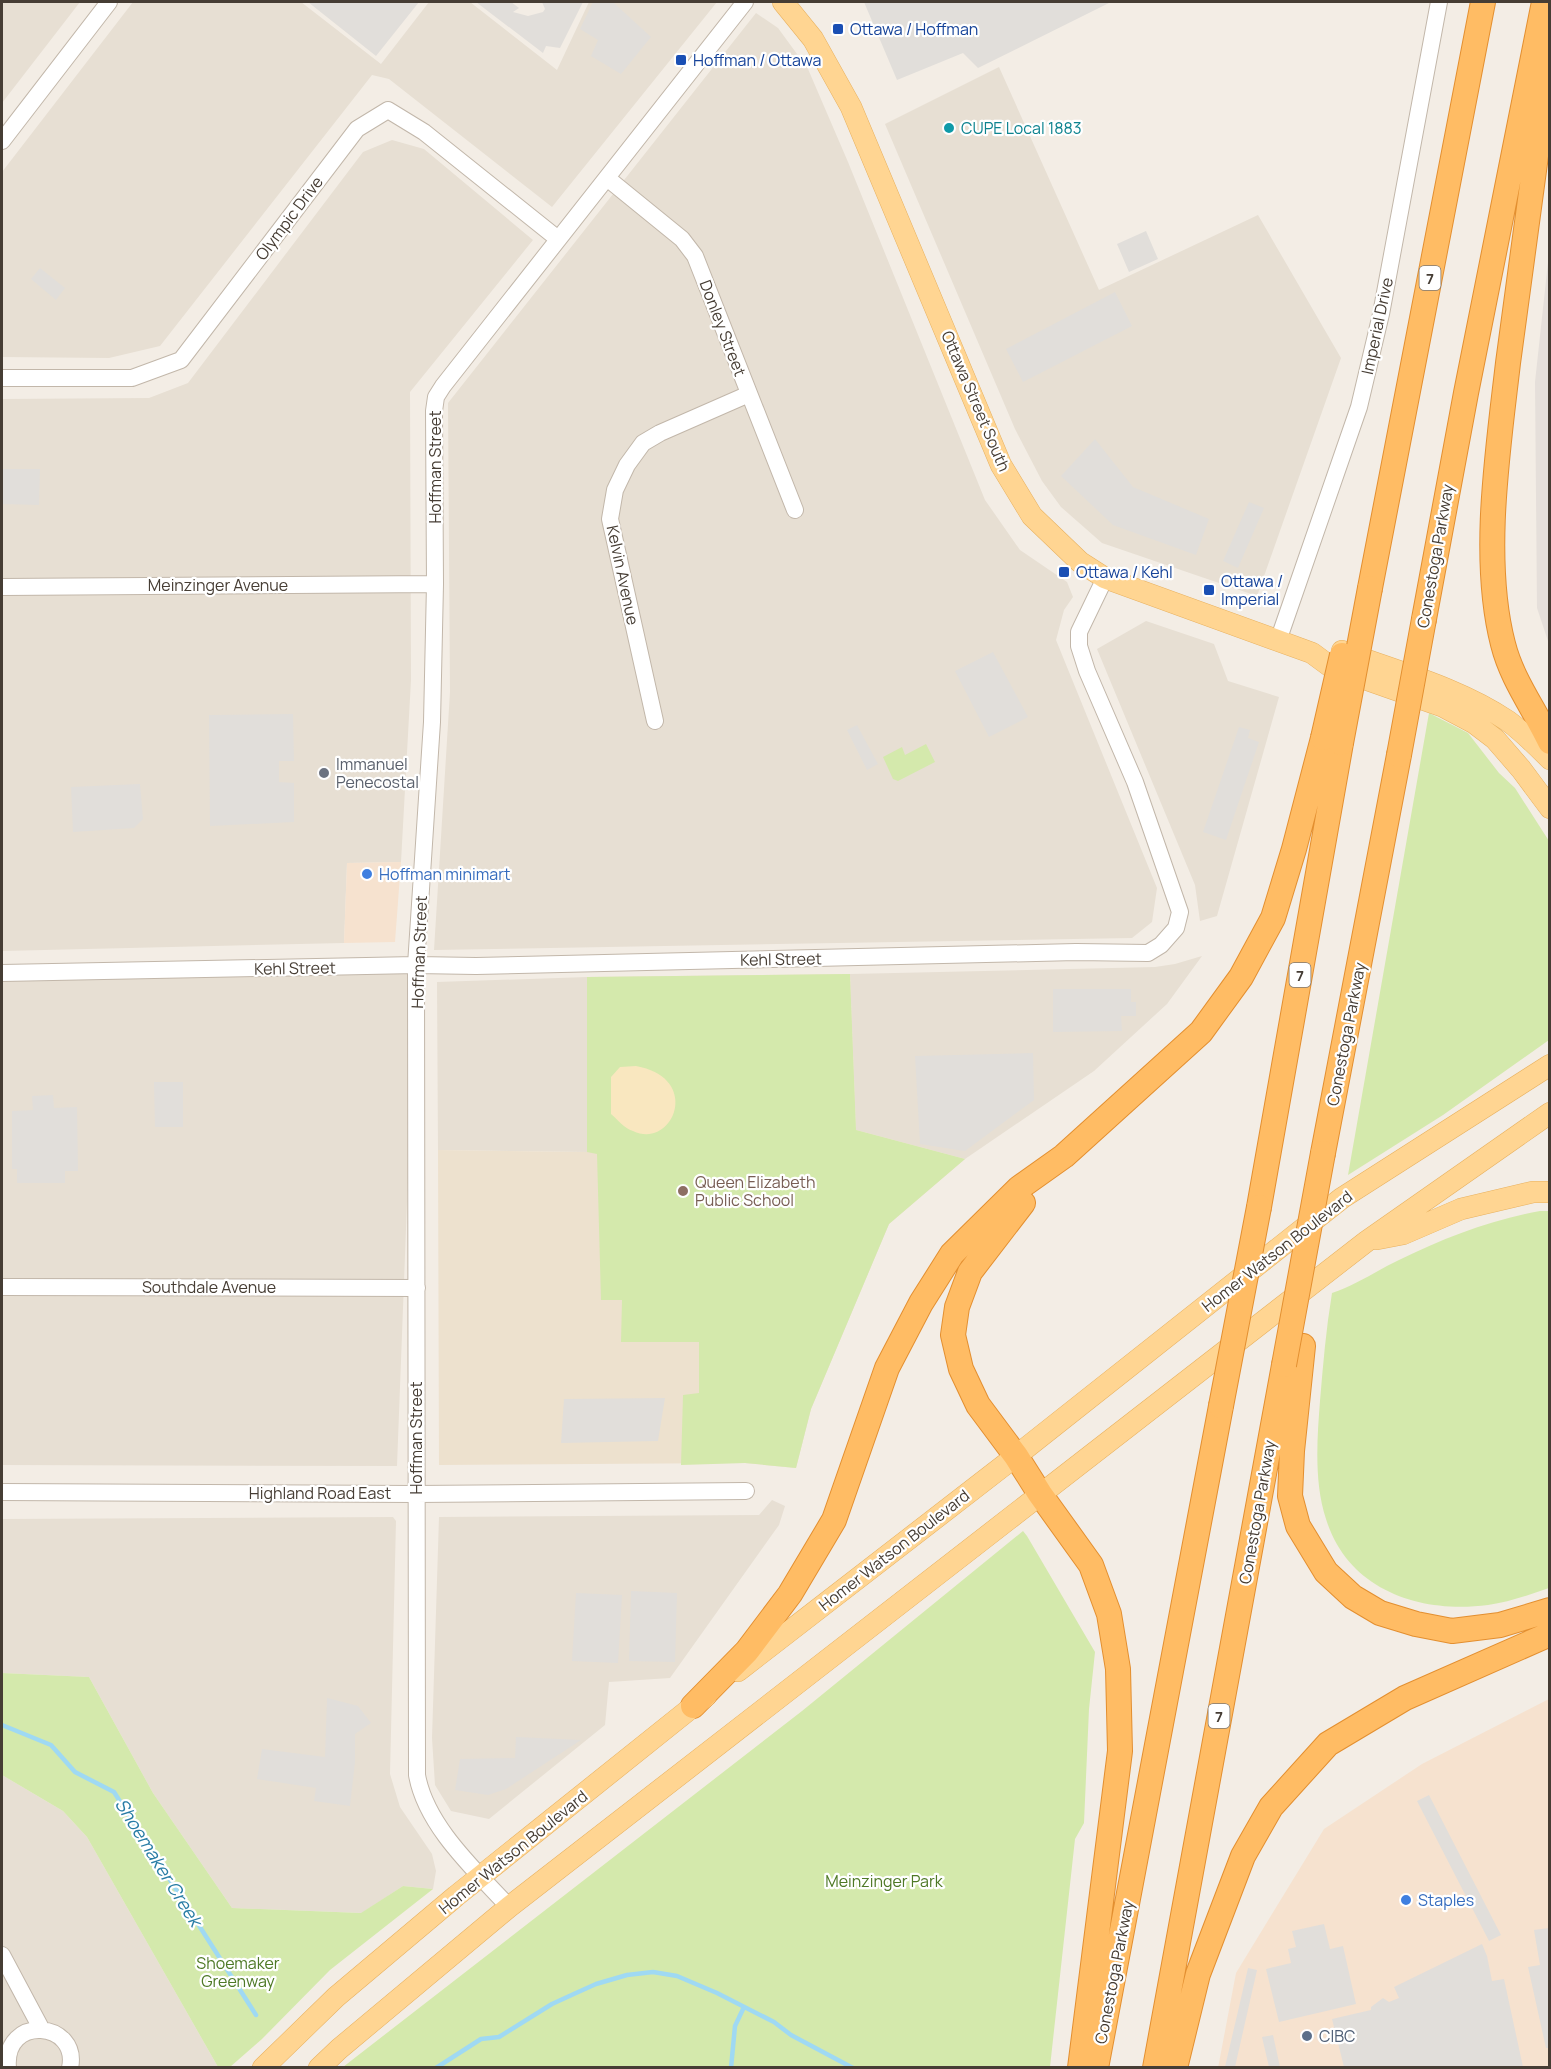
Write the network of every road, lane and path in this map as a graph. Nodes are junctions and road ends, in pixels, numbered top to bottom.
1 (109, 2) edge
2 (745, 2) edge
3 (783, 2) edge
4 (1439, 2) edge
5 (1483, 2) edge
6 (1546, 2) edge
7 (1550, 12) edge
8 (1550, 52) edge
9 (2, 141) edge
10 (607, 178) junction
11 (558, 239) junction
12 (2, 378) edge
13 (749, 394) junction
14 (795, 510) dead end
15 (1105, 578) junction
16 (435, 584) junction
17 (2, 587) edge
18 (1278, 641) junction
19 (1312, 652) junction
20 (655, 721) dead end
21 (1332, 741) junction
22 (1550, 742) edge
23 (1550, 759) edge
24 (1550, 808) edge
25 (417, 965) junction
26 (2, 973) edge
27 (1550, 1065) edge
28 (1550, 1113) edge
29 (1064, 1156) junction
30 (1550, 1192) edge
31 (1367, 1241) junction
32 (1306, 1244) junction
33 (2, 1287) edge
34 (417, 1288) junction
35 (1016, 1456) junction
36 (746, 1491) dead end
37 (2, 1492) edge
38 (416, 1494) junction
39 (1031, 1502) junction
40 (1550, 1610) edge
41 (1550, 1634) edge
42 (693, 1706) junction
43 (481, 1877) junction
44 (509, 1907) junction
45 (2, 1955) edge
46 (42, 2030) junction
47 (9, 2067) edge
48 (70, 2067) edge
49 (263, 2067) edge
50 (319, 2067) edge
51 (1080, 2067) edge
52 (1096, 2067) edge
53 (1155, 2067) edge
54 (1175, 2067) edge

1 - 9 street
2 - 10 street, Hoffman Street
3 - 15 main road, Ottawa Street South
4 - 18 street, Imperial Drive
5 - 21 highway, Conestoga Parkway / 7, bridge
6 - 7 highway
6 - 32 highway, Conestoga Parkway / 7, bridge
8 - 22 highway
10 - 11 street, Hoffman Street
10 - 13 street, Donley Street
11 - 12 street, Olympic Drive
11 - 16 street, Hoffman Street
13 - 14 street, Donley Street
13 - 20 street, Kelvin Avenue
15 - 18 main road, Ottawa Street South
15 - 25 street, Kehl Street
16 - 17 street, Meinzinger Avenue
16 - 25 street, Hoffman Street
18 - 19 main road, Ottawa Street South
19 - 23 main road, Ottawa Street South
19 - 24 main road, Ottawa Street South
21 - 29 highway
21 - 52 highway, Conestoga Parkway / 7, bridge
25 - 26 street, Kehl Street
25 - 34 street, Hoffman Street
27 - 35 main road, Homer Watson Boulevard
28 - 31 main road
29 - 35 highway
29 - 42 highway
30 - 31 main road
31 - 39 main road
32 - 40 highway
32 - 53 highway, Conestoga Parkway / 7, bridge
33 - 34 street, Southdale Avenue
34 - 38 street, Hoffman Street
35 - 39 highway
35 - 42 main road, Homer Watson Boulevard
36 - 38 street, Highland Road East
37 - 38 street, Highland Road East
38 - 43 street, Hoffman Street
39 - 44 main road
39 - 51 highway
41 - 54 highway
42 - 43 main road, Homer Watson Boulevard
43 - 44 street, Hoffman Street
43 - 49 main road, Homer Watson Boulevard
44 - 50 main road
45 - 46 street
46 - 47 street
46 - 48 street

